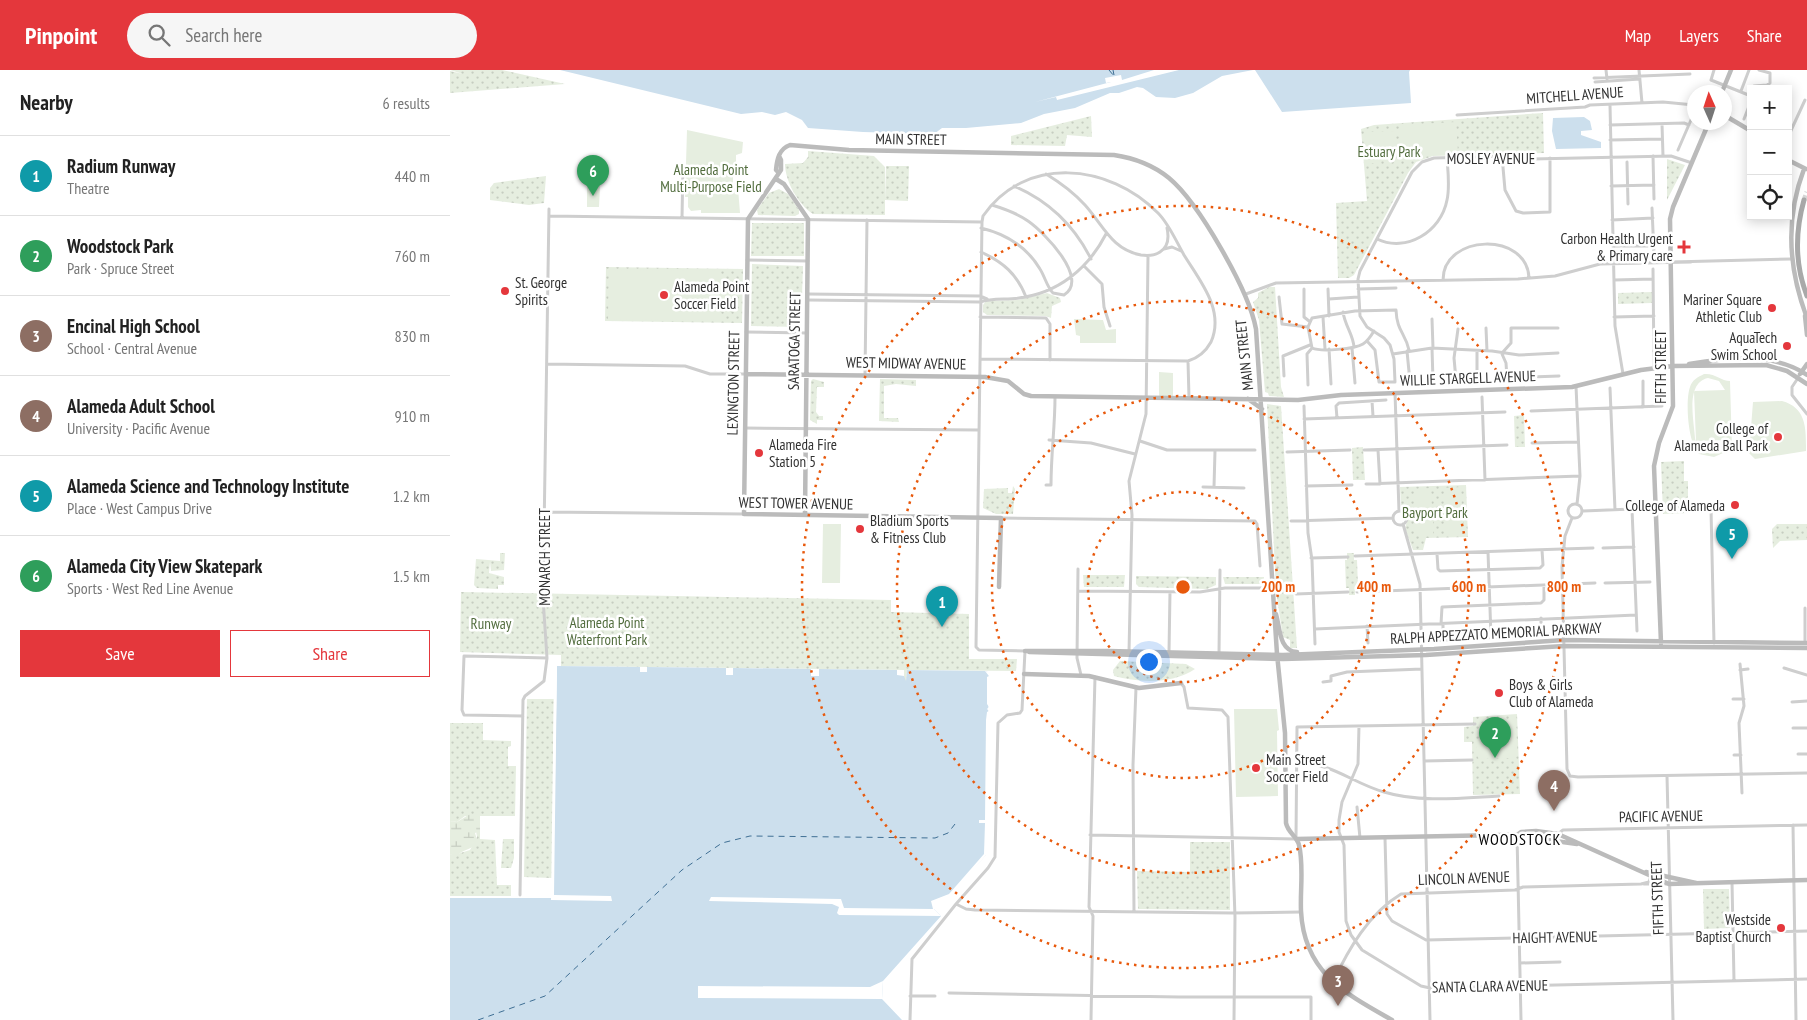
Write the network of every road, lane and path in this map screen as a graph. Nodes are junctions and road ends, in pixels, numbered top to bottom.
1 (1606, 70) edge
2 (1626, 70) edge
3 (1639, 70) edge
4 (1714, 70) edge
5 (1731, 70) edge
6 (1749, 70) edge
7 (1758, 70) edge
8 (1654, 72) edge
9 (1690, 74) dead end
10 (1640, 77) junction
11 (1627, 78) junction
12 (1607, 79) junction
13 (1594, 80) dead end
14 (1722, 85) edge
15 (1724, 85) edge
16 (1767, 85) edge
17 (1732, 88) edge
18 (1741, 91) junction
19 (1747, 94) edge
20 (1805, 100) dead end
21 (1642, 103) junction
22 (1687, 104) edge
23 (1610, 105) junction
24 (1457, 115) dead end
25 (1747, 115) edge
26 (1744, 119) dead end
27 (1732, 120) edge
28 (1662, 124) junction
29 (1610, 125) junction
30 (1687, 125) edge
31 (1687, 130) edge
32 (1706, 130) edge
33 (1749, 130) edge
34 (1791, 130) edge
35 (1662, 139) junction
36 (1610, 140) junction
37 (1678, 150) dead end
38 (1502, 156) junction
39 (1653, 156) junction
40 (1663, 156) junction
41 (1611, 157) junction
42 (1447, 158) junction
43 (1550, 158) junction
44 (1627, 162) dead end
45 (1792, 162) edge
46 (1692, 163) junction
47 (683, 166) dead end
48 (1806, 169) edge
49 (1046, 174) junction
50 (776, 180) junction
51 (1654, 185) junction
52 (1014, 186) junction
53 (1611, 186) junction
54 (1628, 186) junction
55 (1654, 199) dead end
56 (1804, 200) dead end
57 (1628, 204) dead end
58 (992, 205) junction
59 (1652, 208) dead end
60 (549, 209) dead end
61 (549, 216) junction
62 (682, 218) junction
63 (748, 218) junction
64 (1653, 218) junction
65 (808, 219) junction
66 (867, 220) junction
67 (1612, 220) junction
68 (982, 222) junction
69 (1167, 225) junction
70 (982, 228) junction
71 (1106, 234) junction
72 (1377, 238) junction
73 (1613, 246) junction
74 (1654, 246) junction
75 (1163, 249) junction
76 (1182, 251) junction
77 (981, 252) junction
78 (1654, 255) dead end
79 (1148, 256) junction
80 (1091, 259) junction
81 (1791, 259) junction
82 (747, 260) junction
83 (808, 260) junction
84 (1671, 262) junction
85 (1613, 263) junction
86 (1084, 266) junction
87 (1653, 269) dead end
88 (1072, 277) junction
89 (1529, 278) junction
90 (1653, 279) junction
91 (1443, 280) junction
92 (1614, 280) junction
93 (1358, 282) junction
94 (1396, 288) dead end
95 (1304, 289) dead end
96 (1328, 289) dead end
97 (1358, 289) junction
98 (1050, 290) junction
99 (808, 294) junction
100 (1246, 294) junction
101 (866, 295) junction
102 (907, 295) junction
103 (938, 296) junction
104 (980, 296) junction
105 (1807, 296) edge
106 (1026, 297) junction
107 (1279, 297) dead end
108 (1358, 297) junction
109 (987, 299) junction
110 (1329, 299) junction
111 (808, 300) junction
112 (866, 301) junction
113 (907, 301) junction
114 (938, 301) junction
115 (980, 302) junction
116 (1359, 311) junction
117 (1343, 312) junction
118 (1329, 316) junction
119 (1654, 316) junction
120 (1806, 316) edge
121 (980, 317) junction
122 (1323, 317) junction
123 (1614, 317) junction
124 (1432, 319) dead end
125 (1309, 321) junction
126 (1110, 326) dead end
127 (1308, 327) junction
128 (1486, 328) dead end
129 (1558, 328) dead end
130 (1458, 329) dead end
131 (746, 332) junction
132 (1374, 332) junction
133 (807, 333) junction
134 (1807, 335) edge
135 (1367, 341) junction
136 (1311, 346) junction
137 (1353, 348) junction
138 (1432, 348) junction
139 (1327, 349) junction
140 (1455, 350) junction
141 (1408, 351) junction
142 (1477, 351) junction
143 (1487, 351) junction
144 (1558, 353) dead end
145 (1393, 354) junction
146 (1502, 354) junction
147 (980, 359) junction
148 (1050, 360) junction
149 (1146, 361) junction
150 (1188, 361) junction
151 (547, 364) junction
152 (1807, 364) edge
153 (1673, 366) junction
154 (1654, 368) junction
155 (1802, 372) junction
156 (746, 374) junction
157 (806, 374) junction
158 (1622, 374) junction
159 (865, 375) junction
160 (1807, 375) edge
161 (979, 376) junction
162 (1284, 376) dead end
163 (1559, 376) dead end
164 (1798, 378) junction
165 (1477, 379) dead end
166 (1456, 380) dead end
167 (1433, 381) dead end
168 (1643, 381) dead end
169 (1410, 382) dead end
170 (1355, 383) dead end
171 (1331, 384) dead end
172 (1807, 384) edge
173 (1308, 385) dead end
174 (1576, 386) junction
175 (1610, 388) dead end
176 (1395, 393) junction
177 (1055, 397) junction
178 (1482, 397) dead end
179 (1146, 398) junction
180 (1189, 398) junction
181 (1261, 398) junction
182 (1248, 399) junction
183 (1386, 400) dead end
184 (1372, 401) junction
185 (1304, 406) dead end
186 (1662, 406) dead end
187 (1643, 407) junction
188 (1610, 408) junction
189 (1262, 409) junction
190 (1577, 409) junction
191 (1532, 411) dead end
192 (1505, 412) dead end
193 (1483, 413) junction
194 (1807, 414) edge
195 (1373, 416) junction
196 (1396, 416) junction
197 (1337, 418) junction
198 (1304, 419) junction
199 (745, 428) junction
200 (806, 428) junction
201 (979, 430) junction
202 (1051, 440) junction
203 (1140, 441) junction
204 (1578, 442) junction
205 (1532, 443) dead end
206 (1484, 445) junction
207 (1507, 445) dead end
208 (1397, 449) junction
209 (1255, 450) dead end
210 (1350, 450) dead end
211 (1364, 450) dead end
212 (1378, 450) junction
213 (1215, 451) junction
214 (1287, 452) dead end
215 (1305, 452) junction
216 (1135, 454) junction
217 (1580, 476) junction
218 (1485, 480) junction
219 (1398, 483) junction
220 (1366, 484) dead end
221 (1380, 484) junction
222 (1046, 485) dead end
223 (1352, 485) dead end
224 (1306, 486) junction
225 (1203, 487) dead end
226 (1214, 488) junction
227 (1244, 488) dead end
228 (1577, 504) junction
229 (1657, 508) junction
230 (1710, 509) dead end
231 (1614, 510) junction
232 (1632, 510) junction
233 (1399, 511) junction
234 (1582, 511) junction
235 (545, 512) junction
236 (744, 514) junction
237 (805, 515) junction
238 (978, 517) junction
239 (1001, 518) junction
240 (1393, 518) junction
241 (1572, 518) junction
242 (1132, 519) junction
243 (1291, 521) dead end
244 (1308, 521) junction
245 (1402, 524) junction
246 (1592, 547) dead end
247 (1634, 547) junction
248 (1603, 548) dead end
249 (1562, 549) junction
250 (1542, 550) junction
251 (1488, 552) junction
252 (1437, 554) junction
253 (1413, 555) junction
254 (1355, 556) dead end
255 (1348, 557) dead end
256 (1311, 558) junction
257 (1260, 566) dead end
258 (1078, 569) dead end
259 (1220, 570) dead end
260 (1489, 570) junction
261 (1635, 582) junction
262 (1650, 582) dead end
263 (1605, 583) dead end
264 (1595, 584) dead end
265 (1544, 585) junction
266 (1563, 585) junction
267 (999, 587) dead end
268 (1490, 587) junction
269 (1220, 588) junction
270 (1273, 588) junction
271 (1420, 590) junction
272 (1078, 591) junction
273 (1130, 591) junction
274 (1170, 592) junction
275 (1348, 592) dead end
276 (1357, 592) dead end
277 (1313, 593) junction
278 (1296, 594) dead end
279 (1490, 604) junction
280 (1274, 607) junction
281 (1805, 608) dead end
282 (1636, 615) junction
283 (1541, 618) junction
284 (1564, 618) junction
285 (1491, 620) junction
286 (1442, 624) junction
287 (1422, 625) junction
288 (1367, 626) junction
289 (1315, 629) junction
290 (1637, 631) dead end
291 (1541, 634) junction
292 (1554, 634) dead end
293 (1491, 637) junction
294 (1443, 640) junction
295 (1564, 640) junction
296 (1432, 641) dead end
297 (1368, 643) dead end
298 (1315, 644) dead end
299 (1661, 644) junction
300 (1714, 644) junction
301 (1806, 644) edge
302 (1564, 646) junction
303 (1422, 650) junction
304 (1025, 651) junction
305 (1077, 652) junction
306 (1169, 652) junction
307 (1340, 652) junction
308 (1219, 653) junction
309 (1129, 654) junction
310 (1277, 656) junction
311 (1422, 656) junction
312 (547, 658) junction
313 (1740, 664) dead end
314 (1784, 668) dead end
315 (1422, 669) junction
316 (1748, 669) dead end
317 (1740, 670) junction
318 (1024, 674) junction
319 (1807, 674) edge
320 (1081, 675) junction
321 (1095, 677) junction
322 (1323, 682) dead end
323 (1181, 683) joint
324 (1136, 688) junction
325 (1733, 699) dead end
326 (1744, 699) junction
327 (1807, 701) edge
328 (1792, 702) dead end
329 (523, 716) junction
330 (1423, 724) junction
331 (1475, 724) dead end
332 (1359, 726) junction
333 (1793, 728) dead end
334 (1807, 728) edge
335 (1798, 754) dead end
336 (1807, 754) edge
337 (1734, 755) dead end
338 (1741, 755) junction
339 (1472, 760) dead end
340 (1424, 761) junction
341 (1298, 763) junction
342 (1807, 773) edge
343 (1742, 774) junction
344 (1667, 776) junction
345 (1352, 778) junction
346 (1742, 793) dead end
347 (1499, 796) dead end
348 (1424, 797) junction
349 (1357, 807) dead end
350 (1793, 825) junction
351 (1807, 825) edge
352 (1668, 828) junction
353 (1558, 834) junction
354 (1517, 835) junction
355 (1090, 836) junction
356 (1135, 836) junction
357 (1426, 837) junction
358 (1342, 838) junction
359 (1360, 838) junction
360 (1386, 838) junction
361 (1232, 839) junction
362 (1296, 839) junction
363 (1577, 844) junction
364 (1646, 872) junction
365 (1651, 876) junction
366 (1669, 877) junction
367 (1687, 880) junction
368 (1794, 880) junction
369 (1807, 880) edge
370 (1732, 882) junction
371 (1696, 883) junction
372 (1640, 884) junction
373 (1669, 884) junction
374 (1519, 888) junction
375 (1428, 892) junction
376 (520, 895) dead end
377 (956, 904) junction
378 (1387, 905) junction
379 (1091, 912) junction
380 (1134, 912) junction
381 (1301, 912) junction
382 (1234, 914) junction
383 (1807, 931) edge
384 (1794, 932) junction
385 (1733, 933) junction
386 (1671, 934) junction
387 (1520, 937) junction
388 (1429, 940) junction
389 (1356, 942) junction
390 (1560, 962) dead end
391 (1520, 963) junction
392 (1795, 979) junction
393 (1807, 979) edge
394 (1734, 981) junction
395 (1672, 982) junction
396 (1333, 983) junction
397 (1521, 986) junction
398 (1430, 988) junction
399 (949, 993) dead end
400 (910, 996) junction
401 (935, 996) dead end
402 (1091, 996) junction
403 (1234, 997) junction
404 (910, 1020) edge
405 (1091, 1020) edge
406 (1234, 1020) edge
407 (1311, 1020) edge
408 (1392, 1020) edge
409 (1430, 1020) edge
410 (1521, 1020) edge
411 (1673, 1020) edge
412 (1796, 1020) edge

1 - 12 street
2 - 11 street
3 - 10 street
4 - 14 street
5 - 15 street
6 - 18 street
7 - 16 street
8 - 9 street
8 - 10 street
10 - 11 street
10 - 21 street
11 - 12 street
12 - 13 street
17 - 18 street
18 - 19 street
20 - 34 street
21 - 22 street, MITCHELL AVENUE
21 - 23 street, MITCHELL AVENUE
23 - 24 street, MITCHELL AVENUE
23 - 29 street
25 - 26 street
27 - 33 street
28 - 29 street
28 - 30 street
28 - 35 street
29 - 36 street
31 - 37 street
32 - 46 street, FIFTH STREET
35 - 36 street
35 - 40 street
36 - 41 street
38 - 42 street, MOSLEY AVENUE
38 - 43 street, MOSLEY AVENUE
38 - 43 street
39 - 40 street, MOSLEY AVENUE
39 - 41 street, MOSLEY AVENUE
39 - 51 street
40 - 46 street, MOSLEY AVENUE
41 - 43 street, MOSLEY AVENUE
41 - 53 street
42 - 72 street, MOSLEY AVENUE
42 - 72 street
44 - 54 street
45 - 48 street
46 - 84 street, FIFTH STREET
47 - 62 street
48 - 81 street
49 - 52 street
49 - 69 street
49 - 71 street
50 - 63 street
50 - 65 street
50 - 100 street, MAIN STREET
51 - 54 street
51 - 55 street
52 - 58 street
52 - 80 street
53 - 54 street
53 - 67 street
54 - 57 street
56 - 105 main road
58 - 68 street
58 - 88 street
59 - 64 street
60 - 61 street, MONARCH STREET
61 - 62 street
61 - 151 street, MONARCH STREET
62 - 63 street
63 - 65 street
63 - 82 street, LEXINGTON STREET
64 - 67 street
64 - 74 street
65 - 66 street
65 - 83 street, SARATOGA STREET
66 - 68 street
66 - 101 street
67 - 73 street
68 - 70 street
69 - 75 street
69 - 76 street
70 - 77 street
70 - 98 street
71 - 79 street
71 - 80 street
72 - 93 street, MOSLEY AVENUE
73 - 74 street
73 - 85 street
74 - 78 street
75 - 76 street
75 - 79 street
76 - 150 street
77 - 104 street
77 - 106 street
79 - 149 street
80 - 86 street
81 - 84 street
81 - 120 street
82 - 83 street
82 - 131 street, LEXINGTON STREET
83 - 99 street, SARATOGA STREET
84 - 85 street
84 - 153 street, FIFTH STREET
85 - 89 street
85 - 92 street
86 - 88 street
86 - 126 street
87 - 90 street
88 - 98 street
88 - 98 street
89 - 91 street
89 - 91 street
90 - 92 street
90 - 119 street
91 - 93 street
92 - 123 street
93 - 97 street, MOSLEY AVENUE
93 - 100 street
94 - 97 street
95 - 125 street
96 - 110 street
97 - 108 street, MOSLEY AVENUE
98 - 106 street
99 - 101 street
99 - 111 street, SARATOGA STREET
100 - 181 street, MAIN STREET
101 - 102 street
101 - 112 street
102 - 103 street
102 - 113 street
103 - 104 street
103 - 114 street
104 - 109 street
104 - 115 street
106 - 109 street
107 - 127 street
108 - 110 street
108 - 116 street, MOSLEY AVENUE
109 - 115 street
110 - 118 street
111 - 112 street
111 - 133 street, SARATOGA STREET
112 - 113 street
112 - 159 street
113 - 114 street
114 - 115 street
115 - 121 street
116 - 117 street
116 - 132 street
116 - 141 street
117 - 118 street
117 - 137 street
118 - 122 street
119 - 123 street
119 - 154 street
120 - 134 street
121 - 147 street
121 - 148 street
122 - 125 street
122 - 139 street
123 - 158 street
124 - 138 street
125 - 127 street
127 - 136 street
128 - 143 street
129 - 146 street
130 - 140 street
131 - 133 street
131 - 156 street, LEXINGTON STREET
132 - 135 street
132 - 145 street
133 - 157 street, SARATOGA STREET
135 - 137 street
135 - 145 street
136 - 139 street
136 - 162 street
136 - 173 street
137 - 139 street
137 - 170 street
138 - 140 street
138 - 141 street
138 - 167 street
139 - 171 street
140 - 142 street
140 - 166 street
141 - 145 street
141 - 169 street
142 - 143 street
142 - 165 street
143 - 146 street
144 - 146 street
146 - 163 street
147 - 148 street
147 - 161 street
148 - 149 street
149 - 150 street
149 - 179 street
150 - 180 street
151 - 156 street, WEST MIDWAY AVENUE
151 - 235 street, MONARCH STREET
152 - 155 street
153 - 154 street, WILLIE STARGELL AVENUE
153 - 155 street, WILLIE STARGELL AVENUE
153 - 164 street, WILLIE STARGELL AVENUE
153 - 229 street, FIFTH STREET
154 - 158 street, WILLIE STARGELL AVENUE
155 - 160 street, WILLIE STARGELL AVENUE
155 - 164 street
156 - 157 street, WEST MIDWAY AVENUE
156 - 199 street, LEXINGTON STREET
157 - 159 street, WEST MIDWAY AVENUE
157 - 200 street, SARATOGA STREET
158 - 174 street, WILLIE STARGELL AVENUE
159 - 161 street, WEST MIDWAY AVENUE
161 - 177 street, WEST MIDWAY AVENUE
161 - 201 street
164 - 172 street, WILLIE STARGELL AVENUE
164 - 194 street
168 - 187 street
174 - 176 street, WILLIE STARGELL AVENUE
174 - 190 street
175 - 188 street
176 - 181 street, WILLIE STARGELL AVENUE
176 - 196 street
177 - 179 street, WEST MIDWAY AVENUE
177 - 202 street
178 - 193 street
179 - 180 street, WEST MIDWAY AVENUE
179 - 203 street
180 - 182 street, WEST MIDWAY AVENUE
181 - 182 street, WEST MIDWAY AVENUE
181 - 189 street, MAIN STREET
182 - 189 street
183 - 184 street
184 - 195 street
184 - 197 street
185 - 198 street
186 - 187 street
187 - 188 street
188 - 190 street
188 - 231 street
189 - 270 street, MAIN STREET
190 - 191 street
190 - 204 street
192 - 193 street
193 - 196 street
193 - 206 street
195 - 196 street
195 - 197 street
196 - 208 street
197 - 198 street
198 - 215 street
199 - 200 street
199 - 236 street, LEXINGTON STREET
200 - 201 street
200 - 237 street, SARATOGA STREET
201 - 238 street
202 - 216 street
202 - 222 street
203 - 213 street
203 - 216 street
204 - 205 street
204 - 217 street
206 - 207 street
206 - 208 street
206 - 218 street
208 - 212 street
208 - 219 street
209 - 213 street
210 - 215 street
211 - 212 street
212 - 221 street
213 - 226 street
214 - 215 street
215 - 224 street
216 - 242 street
217 - 218 street
217 - 228 street
218 - 219 street
219 - 221 street
219 - 233 street
220 - 221 street
223 - 224 street
224 - 244 street
225 - 226 street
226 - 227 street
228 - 234 street
228 - 241 street
229 - 232 street
229 - 299 street, FIFTH STREET
230 - 300 street
231 - 232 street
231 - 234 street
232 - 247 street
233 - 240 street
233 - 245 street
234 - 241 street
235 - 236 street, WEST TOWER AVENUE
235 - 312 street, MONARCH STREET
236 - 237 street, WEST TOWER AVENUE
237 - 238 street, WEST TOWER AVENUE
238 - 239 street, WEST TOWER AVENUE
238 - 304 street
239 - 242 street, WEST TOWER AVENUE
239 - 267 street
240 - 244 street
240 - 245 street
241 - 249 street
242 - 257 street, WEST TOWER AVENUE
242 - 273 street
243 - 244 street
244 - 256 street
245 - 253 street
246 - 249 street
247 - 248 street
247 - 261 street
249 - 250 street
249 - 266 street
250 - 251 street
250 - 260 street
251 - 252 street
251 - 260 street
252 - 253 street
252 - 260 street
253 - 254 street
253 - 271 street
255 - 256 street
256 - 277 street
258 - 272 street
259 - 269 street
260 - 268 street
261 - 262 street
261 - 263 street
261 - 282 street
264 - 266 street
265 - 266 street
265 - 268 street
265 - 279 street
266 - 284 street
268 - 271 street
268 - 279 street
269 - 270 street
269 - 274 street
269 - 308 street
270 - 280 street, MAIN STREET
271 - 276 street
271 - 287 street
272 - 273 street
272 - 305 street
273 - 274 street
273 - 309 street
274 - 306 street
275 - 277 street
277 - 278 street
277 - 289 street
279 - 285 street
279 - 286 street
280 - 307 street
280 - 310 street, MAIN STREET
281 - 301 street
282 - 284 street
282 - 290 street
283 - 284 street
283 - 285 street
283 - 291 street
284 - 295 street
285 - 286 street
285 - 293 street
286 - 287 street
286 - 294 street
287 - 288 street
287 - 303 street
288 - 289 street
288 - 297 street
289 - 298 street
291 - 292 street
291 - 293 street
293 - 294 street
294 - 296 street
295 - 299 street, RALPH APPEZZATO MEMORIAL PARKWAY
295 - 302 street
295 - 303 street, RALPH APPEZZATO MEMORIAL PARKWAY
299 - 300 street, RALPH APPEZZATO MEMORIAL PARKWAY
299 - 302 street, RALPH APPEZZATO MEMORIAL PARKWAY
300 - 301 street, RALPH APPEZZATO MEMORIAL PARKWAY
302 - 311 street, RALPH APPEZZATO MEMORIAL PARKWAY
302 - 344 street
303 - 307 street, RALPH APPEZZATO MEMORIAL PARKWAY
303 - 311 street
304 - 305 street
304 - 318 street
305 - 309 street
305 - 320 street
306 - 308 street
306 - 309 street
307 - 310 street, RALPH APPEZZATO MEMORIAL PARKWAY
308 - 310 street
309 - 310 street
310 - 311 street, RALPH APPEZZATO MEMORIAL PARKWAY
310 - 362 street, MAIN STREET
311 - 315 street
312 - 329 street, MONARCH STREET
312 - 329 street
313 - 317 street
314 - 319 street
315 - 322 street
315 - 330 street
316 - 317 street
317 - 326 street
318 - 320 street
318 - 377 street
320 - 321 street
321 - 324 street
321 - 355 street
323 - 324 street
323 - 361 street
324 - 356 street
325 - 326 street
326 - 338 street
327 - 328 street
329 - 376 street, MONARCH STREET
330 - 331 street
330 - 332 street
330 - 340 street
332 - 341 street
332 - 345 street, SANTA CLARA AVENUE
333 - 334 street
335 - 336 street
337 - 338 street
338 - 343 street
339 - 340 street
340 - 348 street
341 - 345 street
341 - 362 street
342 - 343 street
343 - 344 street
343 - 346 street
344 - 352 street, FIFTH STREET
345 - 348 street
345 - 358 street, SANTA CLARA AVENUE
347 - 348 street
348 - 357 street
349 - 359 street
350 - 351 street, PACIFIC AVENUE
350 - 352 street, PACIFIC AVENUE
350 - 368 street
352 - 353 street, PACIFIC AVENUE
352 - 366 street, FIFTH STREET
353 - 354 street
353 - 363 street
354 - 357 street
354 - 363 street
354 - 374 street
355 - 356 street
355 - 379 street
356 - 361 street
356 - 380 street
357 - 360 street
357 - 375 street
358 - 359 street
358 - 362 street
358 - 389 street, SANTA CLARA AVENUE
359 - 360 street
360 - 378 street
361 - 362 street
361 - 382 street
362 - 381 street, MAIN STREET
363 - 364 street
364 - 365 street
364 - 366 street, LINCOLN AVENUE
365 - 372 street
365 - 373 street
366 - 367 street, LINCOLN AVENUE
366 - 373 street, FIFTH STREET
367 - 371 street, LINCOLN AVENUE
367 - 373 street
368 - 369 street, LINCOLN AVENUE
368 - 370 street, LINCOLN AVENUE
368 - 384 street
370 - 371 street, LINCOLN AVENUE
370 - 385 street
371 - 373 street, LINCOLN AVENUE
372 - 373 street, LINCOLN AVENUE
372 - 374 street, LINCOLN AVENUE
373 - 386 street, FIFTH STREET
374 - 375 street, LINCOLN AVENUE
374 - 387 street
375 - 378 street, LINCOLN AVENUE
375 - 388 street
377 - 379 street
377 - 400 street
378 - 388 street, HAIGHT AVENUE
378 - 389 street, LINCOLN AVENUE
379 - 380 street
379 - 402 street
380 - 382 street
381 - 382 street
381 - 396 street, MAIN STREET
382 - 403 street
383 - 384 street, HAIGHT AVENUE
384 - 385 street, HAIGHT AVENUE
384 - 392 street
385 - 386 street, HAIGHT AVENUE
385 - 394 street
386 - 387 street, HAIGHT AVENUE
386 - 395 street, FIFTH STREET
387 - 388 street, HAIGHT AVENUE
387 - 391 street
388 - 398 street
389 - 396 street, LINCOLN AVENUE
389 - 398 street, SANTA CLARA AVENUE
390 - 391 street
391 - 397 street
392 - 393 street, SANTA CLARA AVENUE
392 - 394 street, SANTA CLARA AVENUE
392 - 412 street
394 - 395 street, SANTA CLARA AVENUE
395 - 397 street, SANTA CLARA AVENUE
395 - 411 street, FIFTH STREET
396 - 408 street, MAIN STREET
397 - 398 street, SANTA CLARA AVENUE
397 - 410 street
398 - 409 street
399 - 402 street
400 - 401 street
400 - 404 street
402 - 403 street
402 - 405 street
403 - 406 street
403 - 407 street

